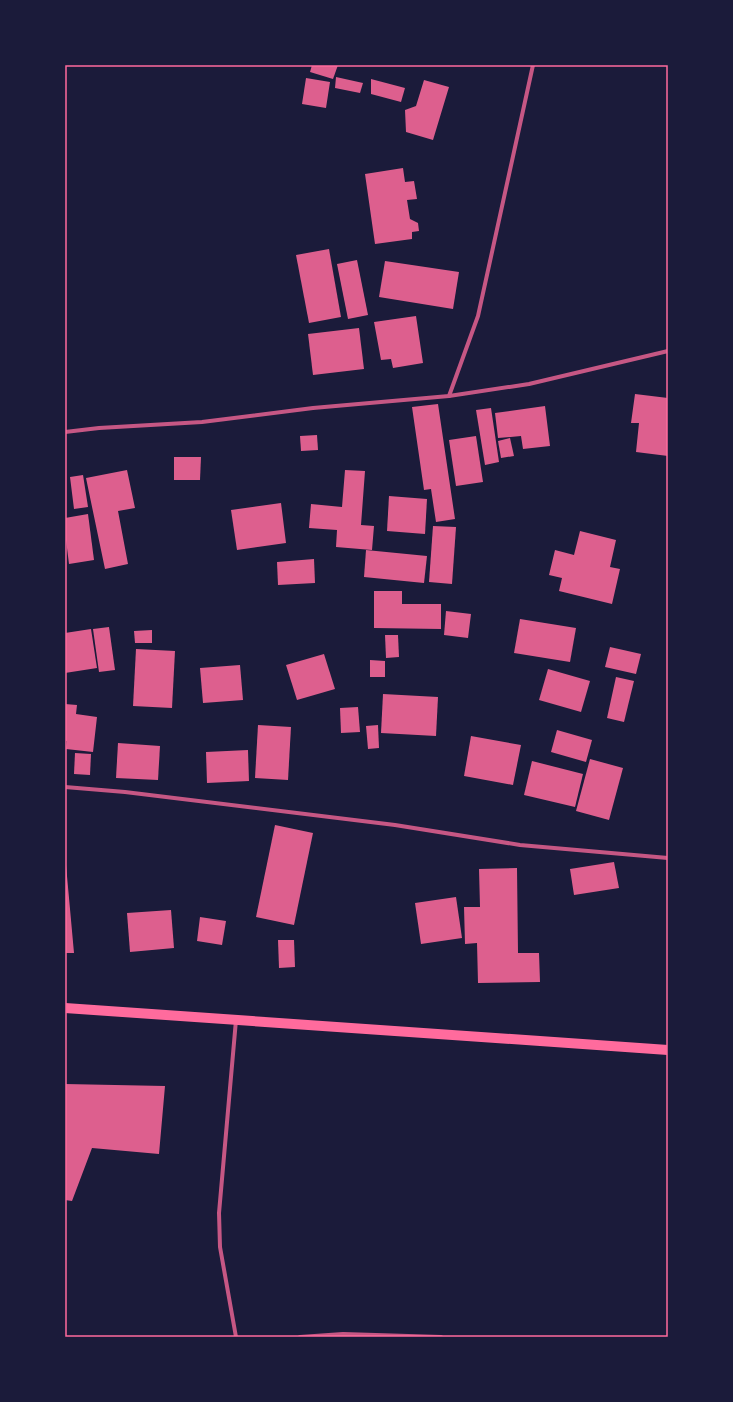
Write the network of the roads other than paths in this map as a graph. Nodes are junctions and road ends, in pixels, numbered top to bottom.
1 (533, 65) edge
2 (668, 351) edge
3 (448, 396) junction
4 (65, 432) edge
5 (65, 787) edge
6 (668, 858) edge
7 (65, 1008) edge
8 (236, 1020) junction
9 (668, 1050) edge
10 (236, 1337) edge
11 (300, 1337) edge
12 (441, 1337) edge

1 - 3 street
2 - 3 street
3 - 4 street
5 - 6 street
7 - 8 main road
8 - 9 main road
8 - 10 street
11 - 12 street

